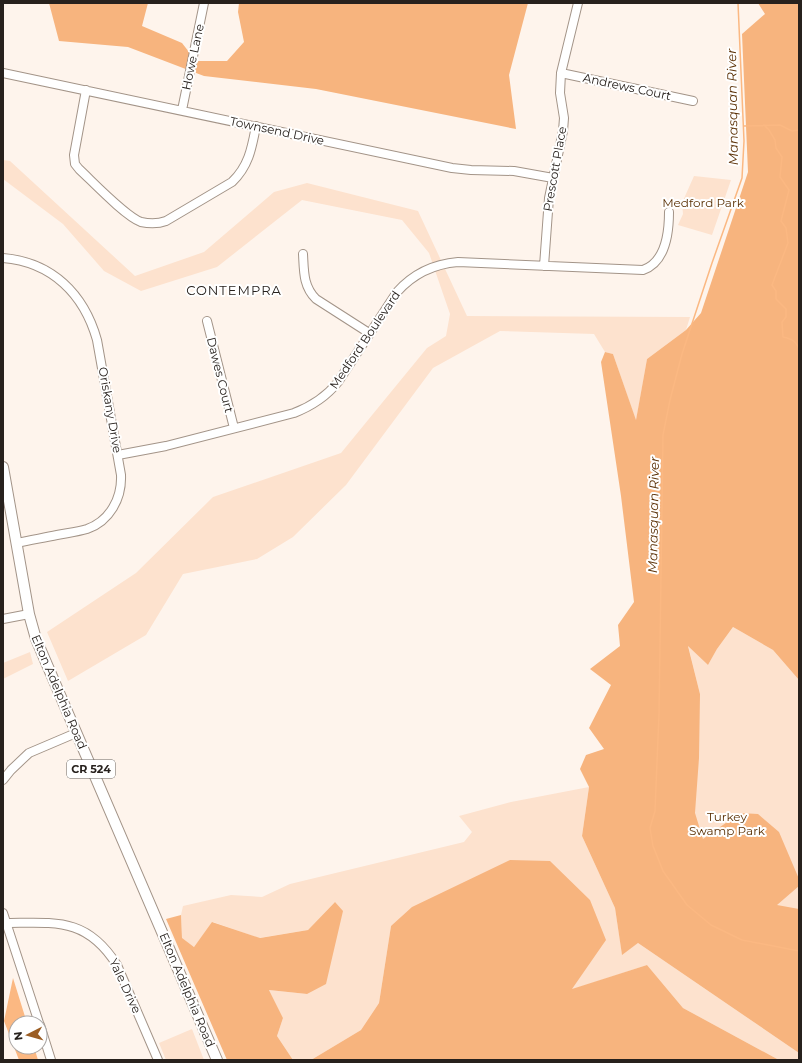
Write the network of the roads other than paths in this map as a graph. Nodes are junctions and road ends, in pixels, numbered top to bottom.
1 (204, 3) edge
2 (578, 3) edge
3 (3, 73) edge
4 (561, 73) junction
5 (86, 90) junction
6 (693, 101) dead end
7 (182, 110) junction
8 (256, 126) junction
9 (553, 178) junction
10 (669, 212) dead end
11 (303, 254) dead end
12 (3, 258) edge
13 (544, 266) junction
14 (207, 321) dead end
15 (369, 333) junction
16 (234, 428) junction
17 (118, 455) junction
18 (3, 467) edge
19 (17, 542) junction
20 (29, 614) junction
21 (3, 619) edge
22 (76, 733) junction
23 (3, 780) edge
24 (3, 914) edge
25 (5, 923) edge
26 (37, 1015) edge
27 (48, 1050) edge
28 (51, 1060) edge
29 (158, 1060) edge
30 (217, 1060) edge

1 - 7 street, Howe Lane
2 - 4 street, Prescott Place
3 - 5 street, Townsend Drive
4 - 6 street, Andrews Court
4 - 9 street, Prescott Place
5 - 7 street, Townsend Drive
5 - 8 street
7 - 8 street, Townsend Drive
8 - 9 street, Townsend Drive
9 - 13 street, Prescott Place
10 - 13 street, Medford Boulevard
11 - 15 street
12 - 17 street, Oriskany Drive
13 - 15 street, Medford Boulevard
14 - 16 street, Dawes Court
15 - 16 street, Medford Boulevard
16 - 17 street, Medford Boulevard
17 - 19 street, Oriskany Drive
18 - 19 main road, Elton Adelphia Road / CR 524
19 - 20 main road, Elton Adelphia Road / CR 524
20 - 21 street
20 - 22 main road, Elton Adelphia Road / CR 524
22 - 23 street
22 - 30 main road, Elton Adelphia Road / CR 524
24 - 25 street
25 - 26 street
25 - 29 street, Yale Drive
27 - 28 street

